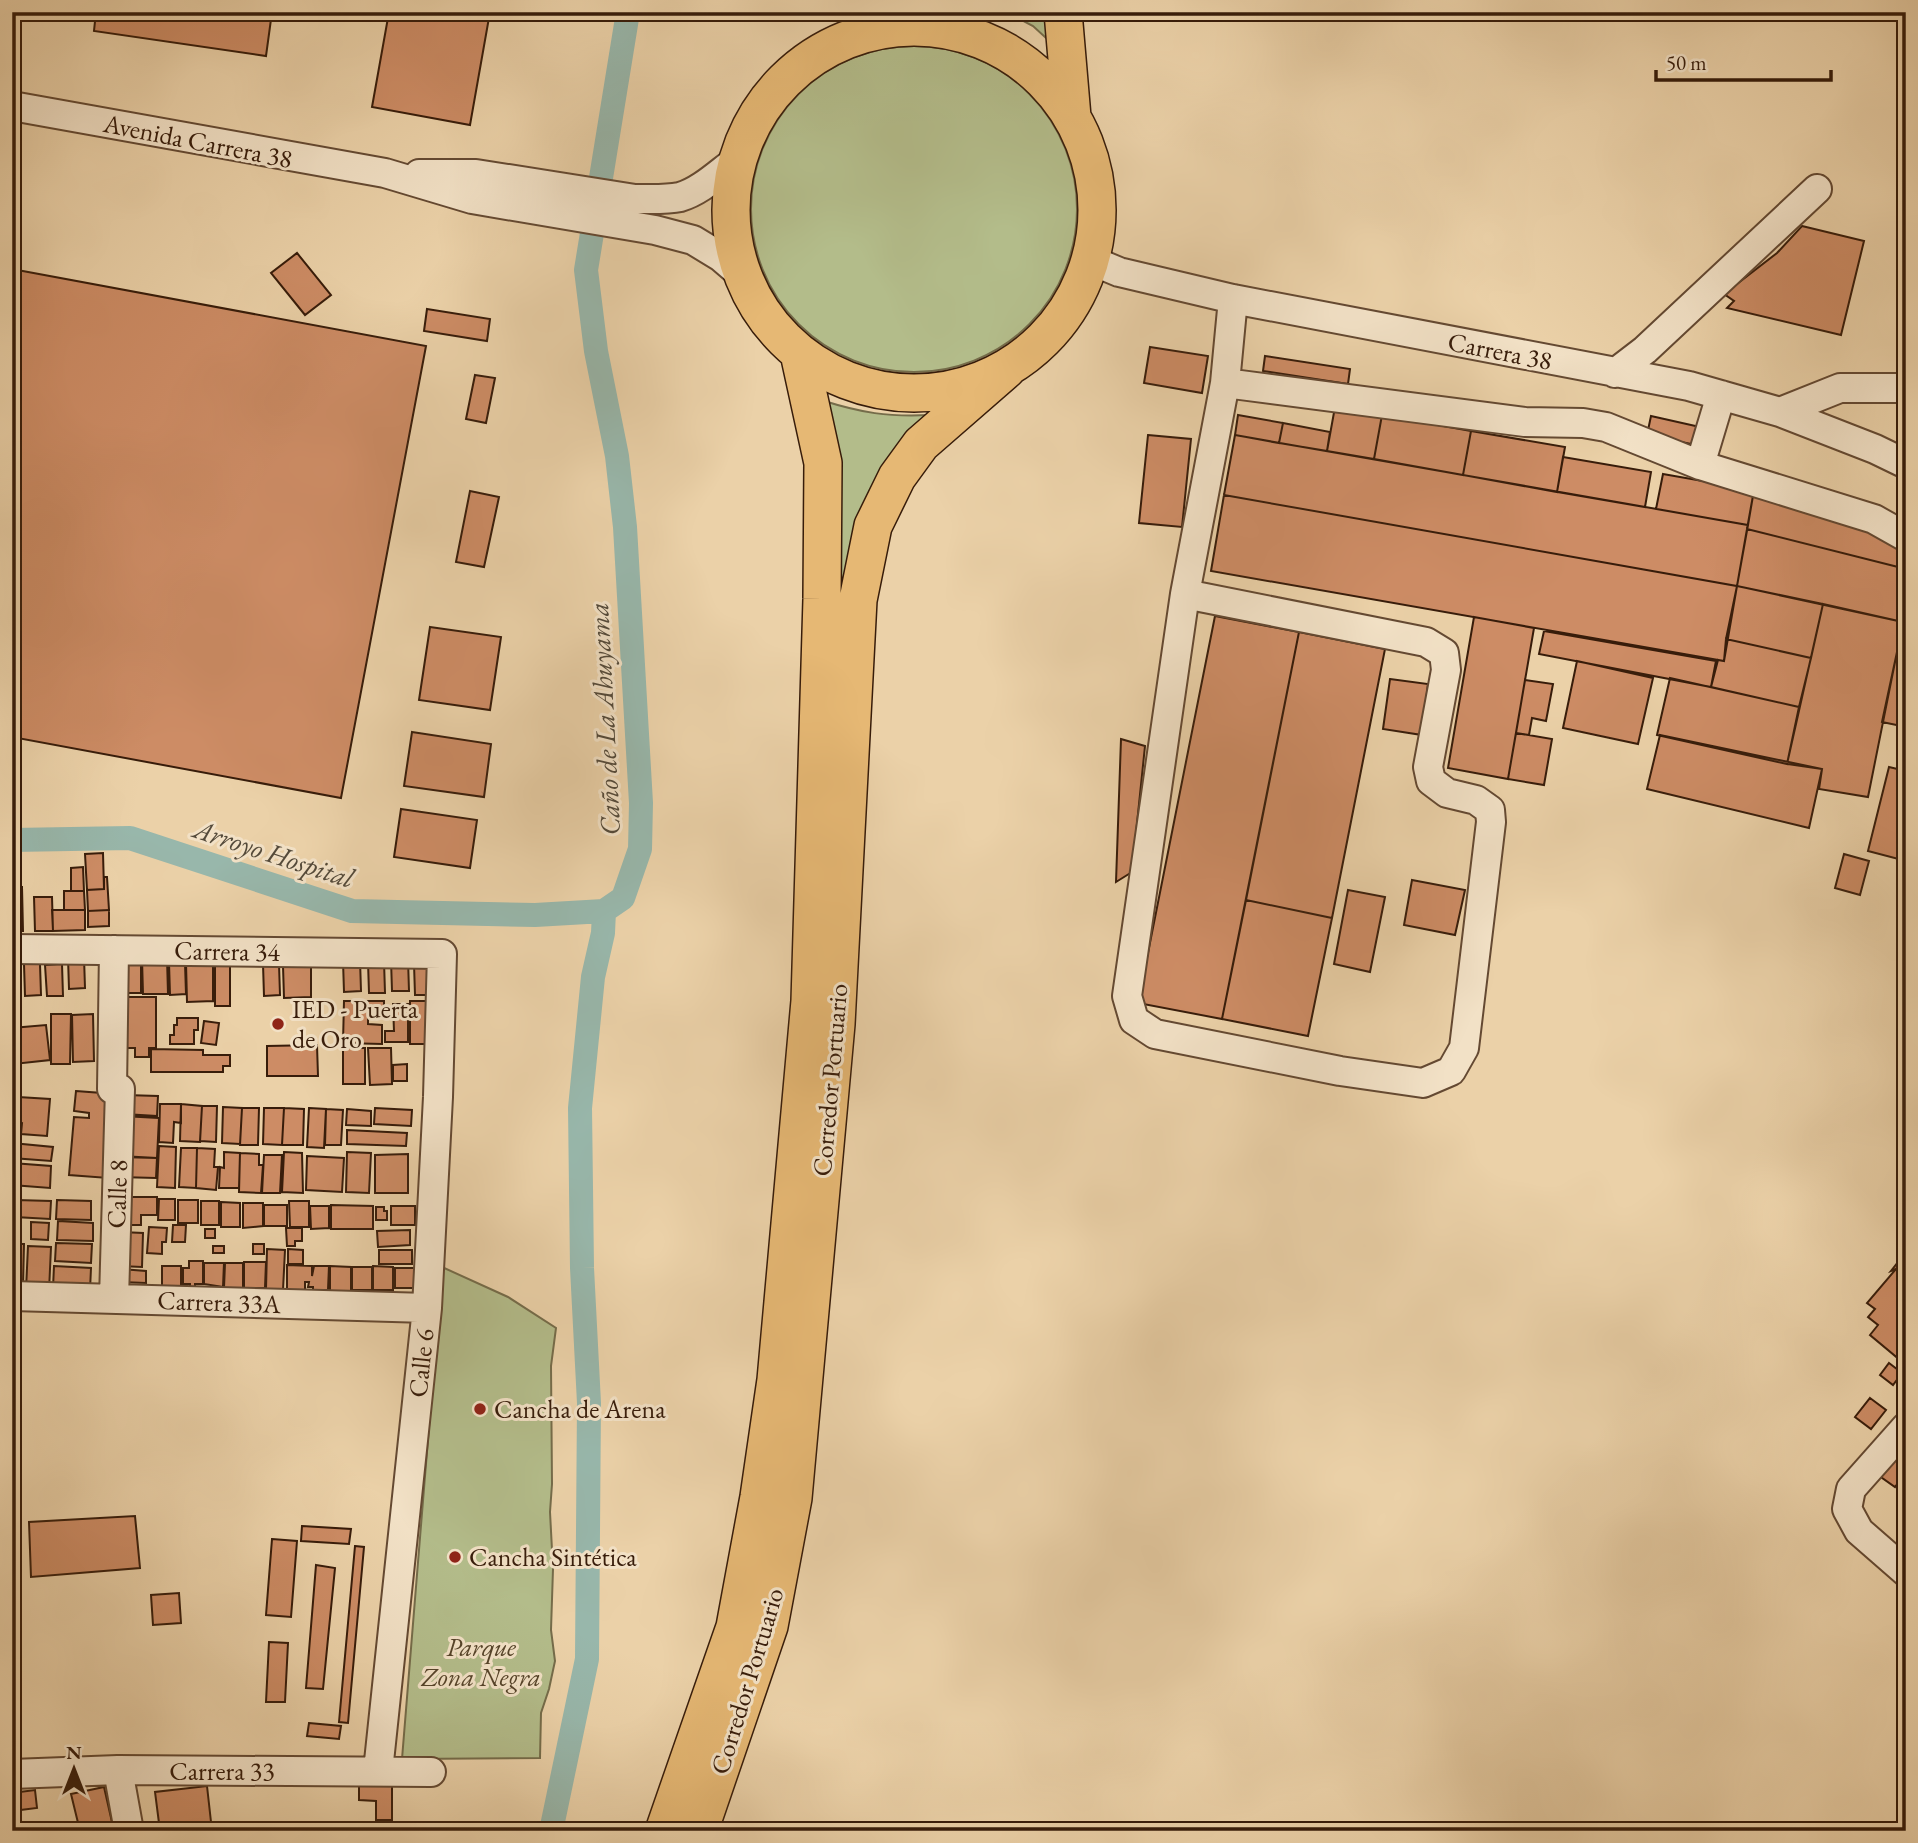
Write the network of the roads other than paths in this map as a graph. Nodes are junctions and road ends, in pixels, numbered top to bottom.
1 (871, 12) edge
2 (1063, 12) edge
3 (823, 51) junction
4 (12, 106) edge
5 (1073, 118) junction
6 (737, 160) junction
7 (1817, 189) dead end
8 (634, 213) junction
9 (1088, 259) junction
10 (742, 275) junction
11 (1233, 299) junction
12 (799, 353) junction
13 (1007, 369) junction
14 (1615, 373) junction
15 (1225, 383) junction
16 (1906, 388) edge
17 (1721, 395) junction
18 (1780, 412) junction
19 (1906, 464) edge
20 (1700, 465) junction
21 (1906, 537) edge
22 (1185, 594) junction
23 (12, 950) edge
24 (114, 950) junction
25 (442, 954) joint
26 (12, 1296) edge
27 (114, 1299) junction
28 (427, 1308) junction
29 (1906, 1427) edge
30 (1906, 1572) edge
31 (118, 1770) junction
32 (378, 1772) junction
33 (431, 1772) dead end
34 (12, 1774) edge
35 (129, 1831) edge
36 (664, 1831) edge
37 (699, 1831) edge

1 - 3 main road
2 - 5 main road
3 - 5 main road
3 - 6 main road
4 - 8 street, Avenida Carrera 38
5 - 9 main road
6 - 8 street, Avenida Carrera 38
6 - 10 main road
7 - 14 street
8 - 10 street, Avenida Carrera 38
9 - 11 street, Carrera 38
9 - 13 main road
10 - 12 main road
11 - 14 street, Carrera 38
11 - 15 street
12 - 13 main road
12 - 36 main road, Corredor Portuario
13 - 37 main road, Corredor Portuario
14 - 17 street, Carrera 38
15 - 20 street
15 - 22 street
16 - 18 street
17 - 18 street, Carrera 38
17 - 20 street
18 - 19 street, Carrera 38
20 - 21 street
22 - 22 street
23 - 24 street, Carrera 34
24 - 25 street, Carrera 34
24 - 27 street, Calle 8
25 - 28 street, Calle 6
26 - 27 street, Carrera 33A
27 - 28 street, Carrera 33A
28 - 32 street, Calle 6
29 - 30 street
31 - 32 street, Carrera 33
31 - 34 street, Carrera 33
31 - 35 street
32 - 33 street, Carrera 33

